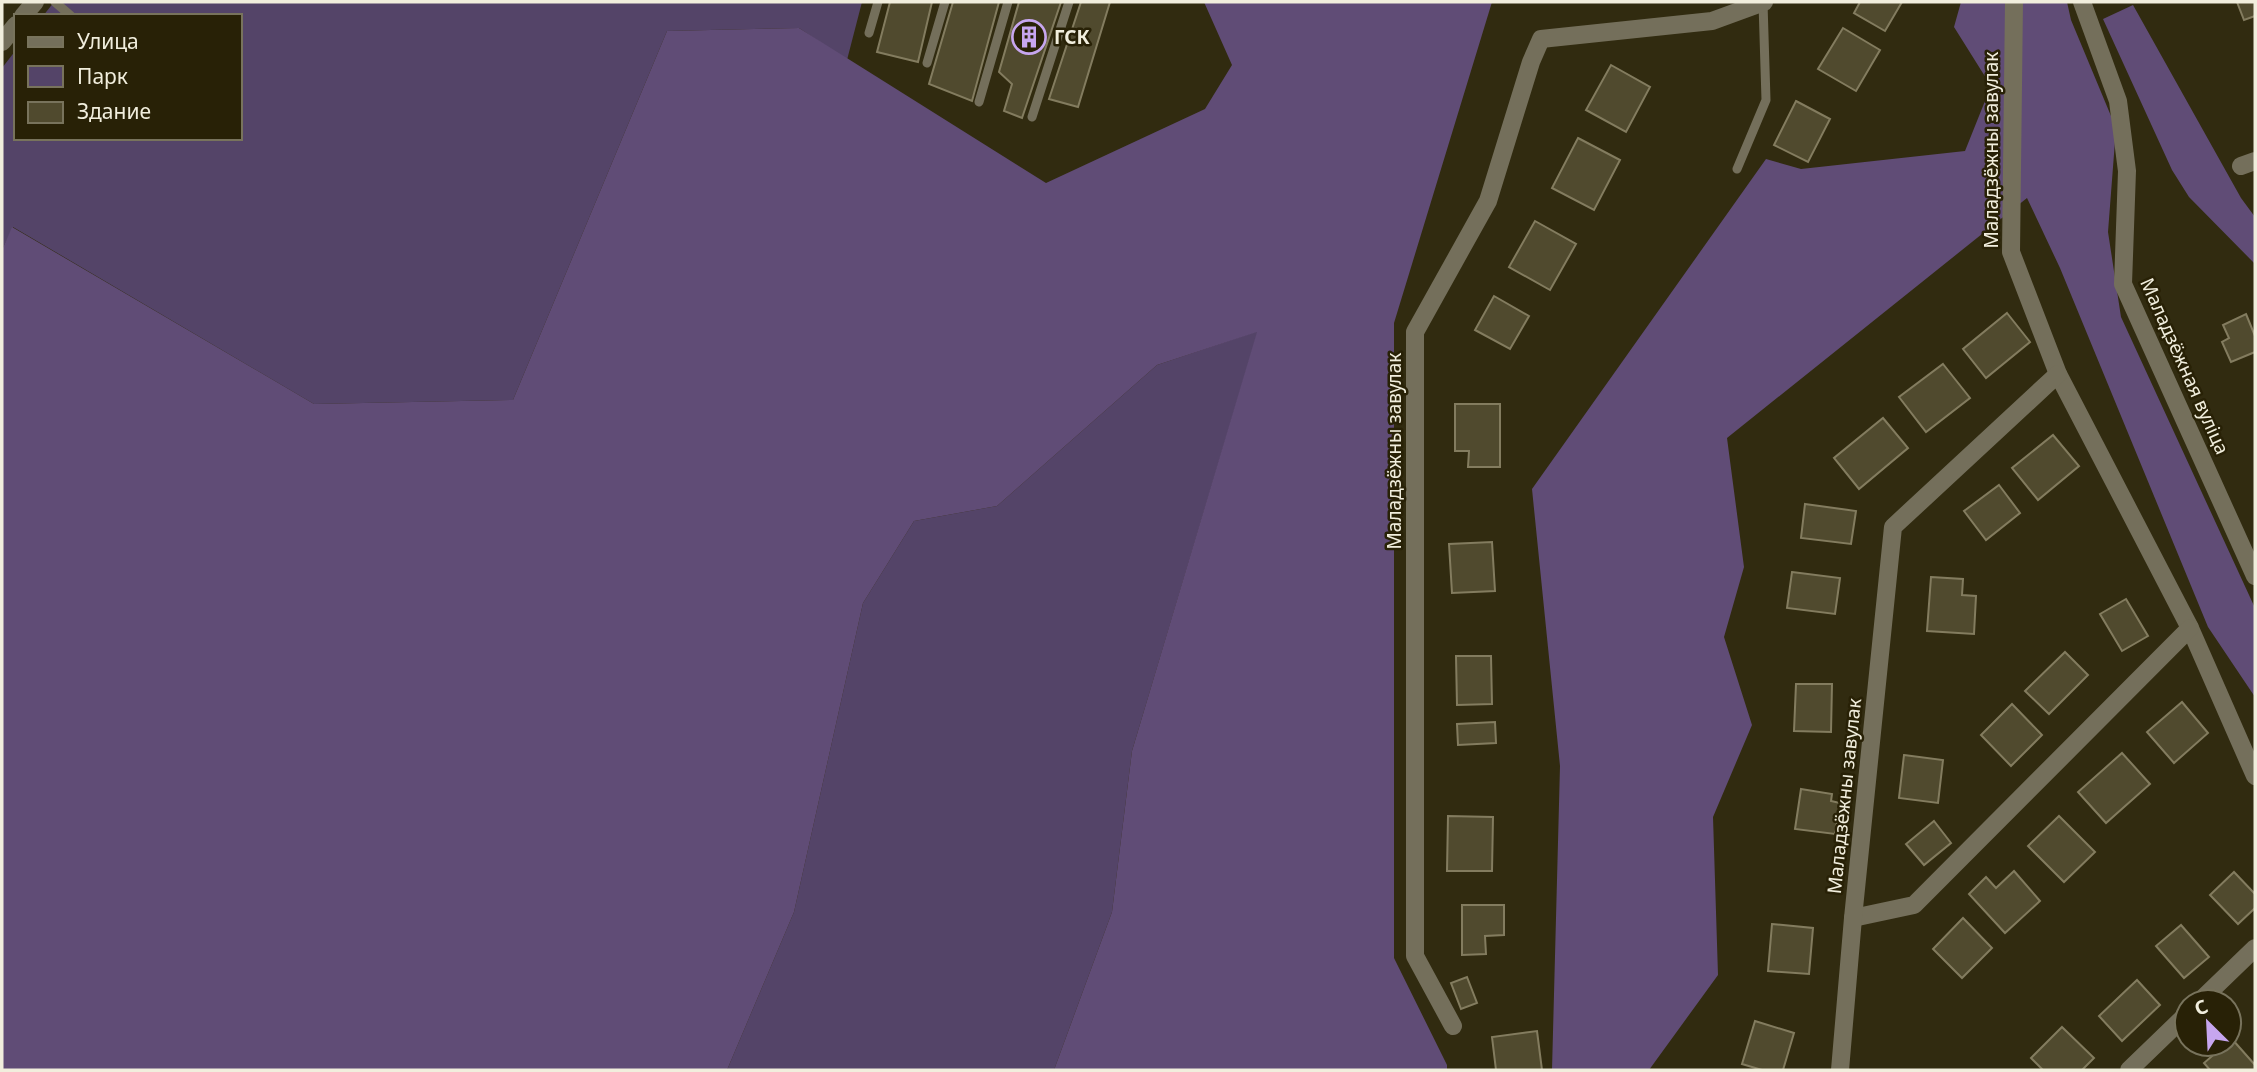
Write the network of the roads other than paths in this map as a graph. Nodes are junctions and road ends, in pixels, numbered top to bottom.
1 (55, 2) edge
2 (878, 2) edge
3 (945, 2) edge
4 (1008, 2) edge
5 (1069, 2) edge
6 (1764, 2) edge
7 (2014, 2) edge
8 (2082, 2) edge
9 (69, 14) edge
10 (14, 27) edge
11 (869, 33) dead end
12 (2, 42) edge
13 (927, 63) dead end
14 (979, 102) dead end
15 (1032, 117) dead end
16 (1737, 169) dead end
17 (2058, 374) junction
18 (2255, 576) edge
19 (2190, 628) junction
20 (2255, 776) edge
21 (1853, 918) junction
22 (2255, 948) edge
23 (2214, 988) edge
24 (1453, 1026) dead end
25 (2173, 1028) edge
26 (1840, 1070) edge
27 (2129, 1070) edge

1 - 9 lane
2 - 11 lane
3 - 13 lane
4 - 14 lane
5 - 15 lane
6 - 16 lane
6 - 24 street, Маладзёжны завулак
7 - 17 street, Маладзёжны завулак
8 - 18 street, Маладзёжная вуліца
10 - 12 street
17 - 19 street, Маладзёжны завулак
17 - 21 street, Маладзёжны завулак
19 - 20 street, Маладзёжны завулак
19 - 21 street, Маладзёжны завулак
21 - 26 street, Маладзёжны завулак
22 - 23 street
25 - 27 street

